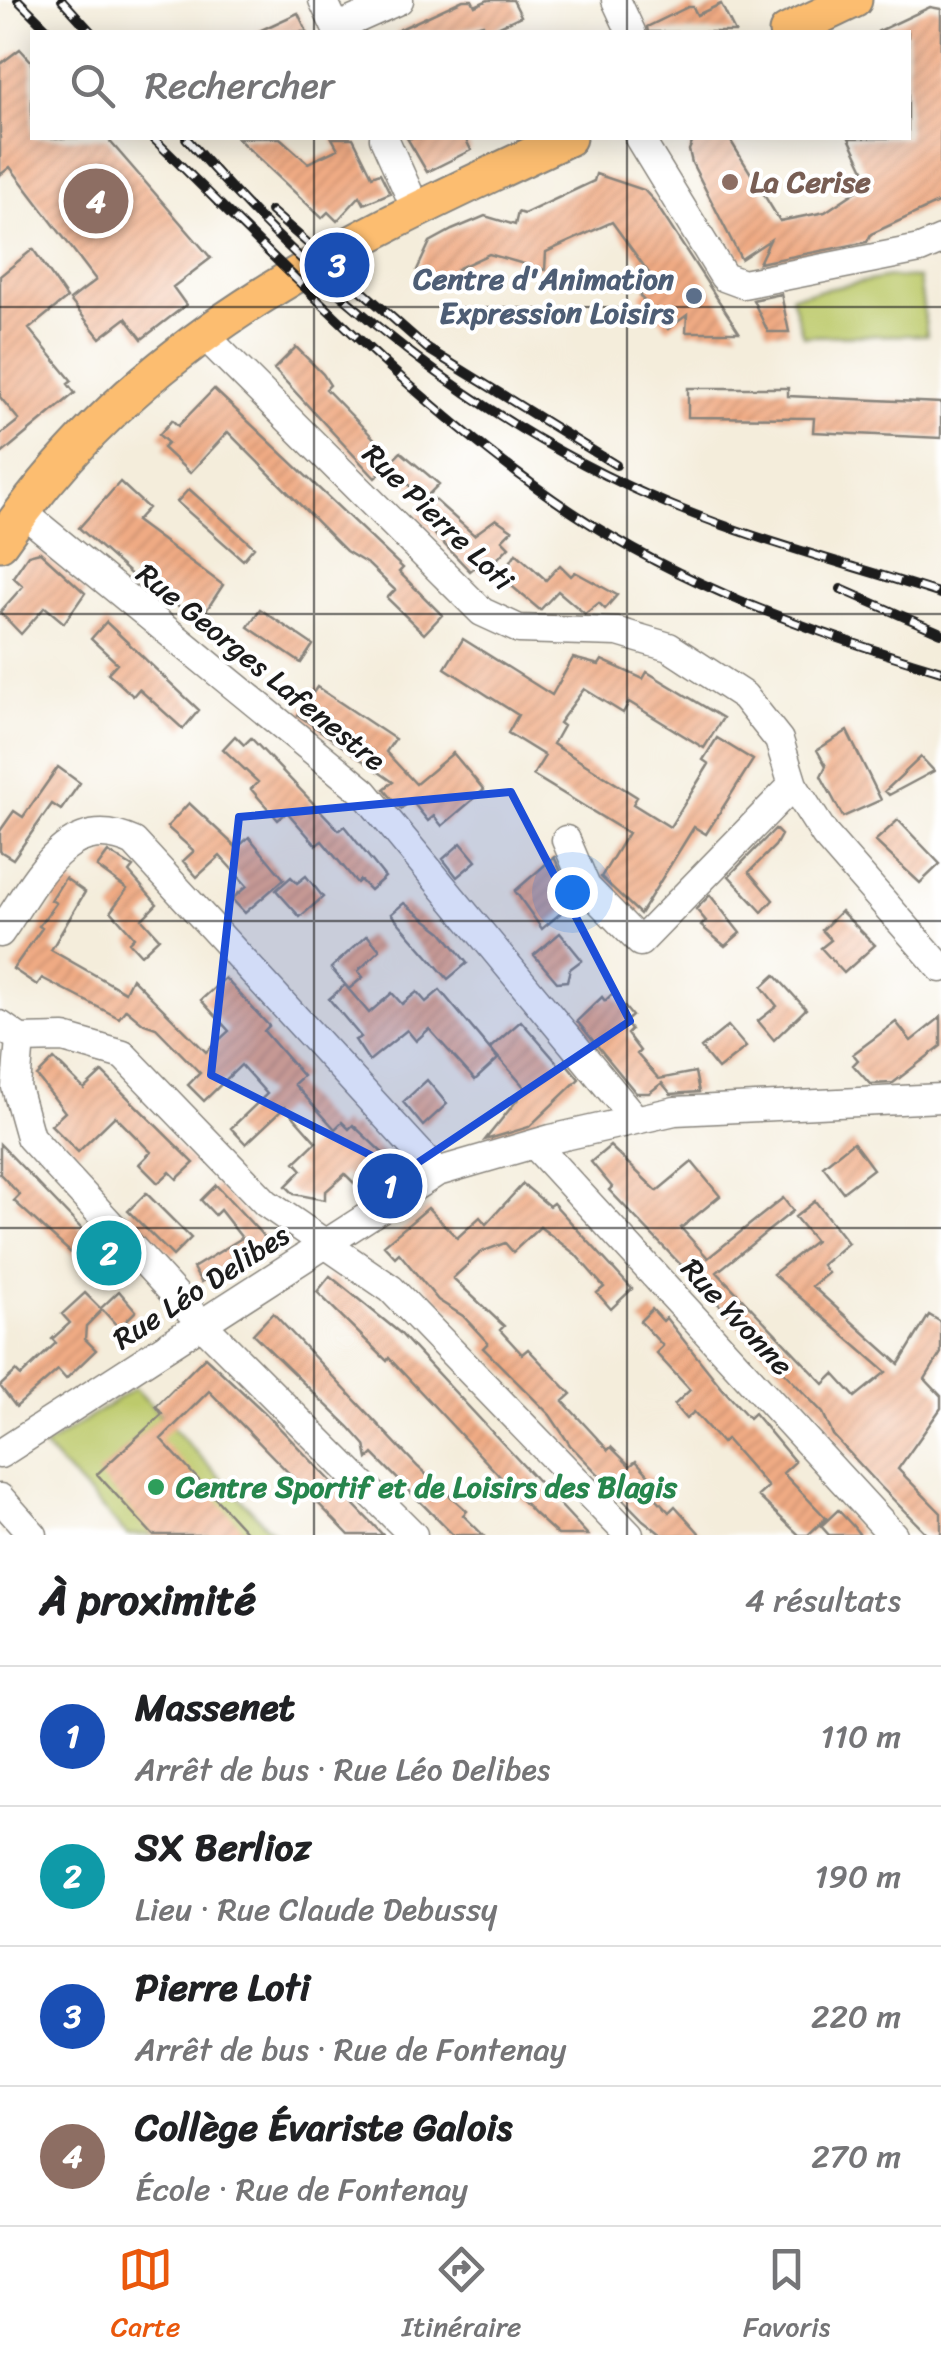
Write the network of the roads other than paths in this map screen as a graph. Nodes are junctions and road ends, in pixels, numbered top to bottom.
1 (324, 0) edge
2 (399, 0) edge
3 (616, 0) edge
4 (854, 0) edge
5 (337, 30) edge
6 (630, 30) edge
7 (791, 30) edge
8 (385, 140) edge
9 (564, 140) edge
10 (640, 140) edge
11 (416, 209) junction
12 (941, 240) edge
13 (202, 333) junction
14 (22, 512) junction
15 (0, 543) edge
16 (793, 785) junction
17 (566, 840) dead end
18 (0, 933) edge
19 (941, 968) edge
20 (10, 1032) edge
21 (941, 1098) edge
22 (635, 1119) junction
23 (534, 1144) junction
24 (438, 1172) junction
25 (326, 1244) junction
26 (204, 1326) junction
27 (0, 1454) edge
28 (0, 1498) edge
29 (34, 1535) edge
30 (413, 1535) edge
31 (629, 1535) edge
32 (893, 1535) edge

1 - 5 street
2 - 5 street
3 - 6 street
4 - 7 main road
8 - 11 street
9 - 11 main road
10 - 12 street
11 - 13 main road
13 - 14 main road
13 - 16 street, Rue Pierre Loti
14 - 15 main road
14 - 22 street, Rue Georges Lafenestre
16 - 17 street
16 - 19 street, Rue Pierre Loti
18 - 24 street
20 - 25 street
20 - 26 street
21 - 22 street, Rue Léo Delibes
22 - 23 street, Rue Léo Delibes
23 - 24 street, Rue Léo Delibes
23 - 32 street, Rue Yvonne
24 - 25 street, Rue Léo Delibes
25 - 26 street, Rue Léo Delibes
25 - 31 street
26 - 27 street, Rue Léo Delibes
26 - 30 street
28 - 29 street

